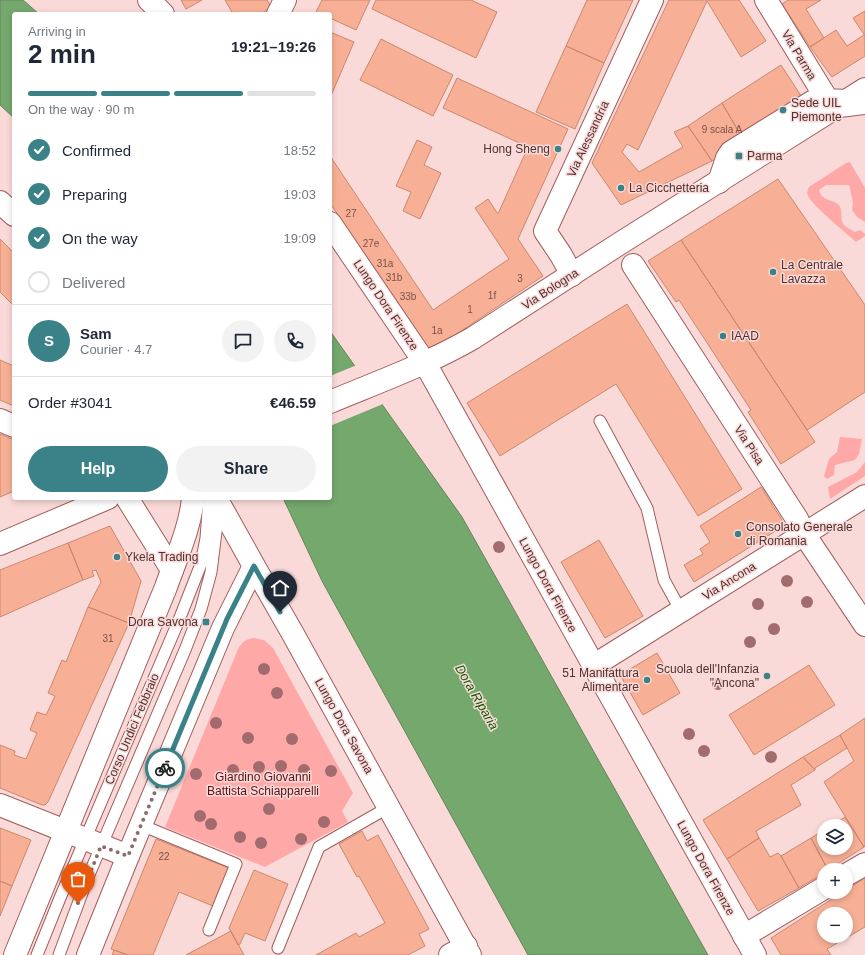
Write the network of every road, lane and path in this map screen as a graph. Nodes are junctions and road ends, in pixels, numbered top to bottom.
1 (149, 0) edge
2 (285, 0) edge
3 (652, 0) edge
4 (766, 0) edge
5 (161, 12) edge
6 (279, 12) edge
7 (865, 89) edge
8 (842, 104) edge
9 (0, 202) edge
10 (12, 213) edge
11 (332, 226) edge
12 (633, 265) dead end
13 (572, 275) junction
14 (425, 363) junction
15 (332, 401) edge
16 (0, 420) edge
17 (600, 421) dead end
18 (12, 425) edge
19 (865, 496) edge
20 (103, 500) edge
21 (128, 500) edge
22 (193, 500) edge
23 (215, 500) edge
24 (804, 534) junction
25 (0, 544) edge
26 (254, 566) junction
27 (172, 570) junction
28 (681, 611) junction
29 (865, 625) edge
30 (593, 666) junction
31 (0, 805) edge
32 (389, 807) junction
33 (141, 825) junction
34 (65, 831) junction
35 (93, 842) junction
36 (128, 856) junction
37 (865, 864) edge
38 (853, 871) edge
39 (817, 892) edge
40 (209, 930) dead end
41 (744, 936) junction
42 (278, 948) dead end
43 (462, 952) edge
44 (15, 955) edge
45 (37, 955) edge
46 (59, 955) edge
47 (88, 955) edge
48 (755, 955) edge

1 - 5 street
2 - 6 street
3 - 13 street, Via Alessandria
4 - 8 street, Via Parma
7 - 8 street, Via Bologna
8 - 13 street, Via Bologna
9 - 10 street
11 - 14 street, Lungo Dora Firenze
12 - 24 street, Via Pisa
13 - 14 street, Via Bologna
14 - 15 street, Via Bologna
14 - 30 street, Lungo Dora Firenze
16 - 18 street
17 - 28 lane
19 - 24 street, Via Ancona
20 - 25 street
21 - 27 street
22 - 27 street, Corso Undici Febbraio
23 - 26 street, Lungo Dora Savona
23 - 35 lane, Corso Undici Febbraio
23 - 35 lane, Corso Undici Febbraio
24 - 28 street, Via Ancona
24 - 29 street, Via Pisa
26 - 32 street, Lungo Dora Savona
26 - 33 street
27 - 34 street, Corso Undici Febbraio
28 - 30 street, Via Ancona
30 - 41 street, Lungo Dora Firenze
31 - 34 street
32 - 42 lane
32 - 43 street, Lungo Dora Savona
33 - 36 street
33 - 40 lane
34 - 35 street
34 - 44 street, Corso Undici Febbraio
35 - 36 street
35 - 45 lane, Corso Undici Febbraio
35 - 46 lane, Corso Undici Febbraio
36 - 47 street
37 - 38 street
39 - 41 street
41 - 48 street, Lungo Dora Firenze

